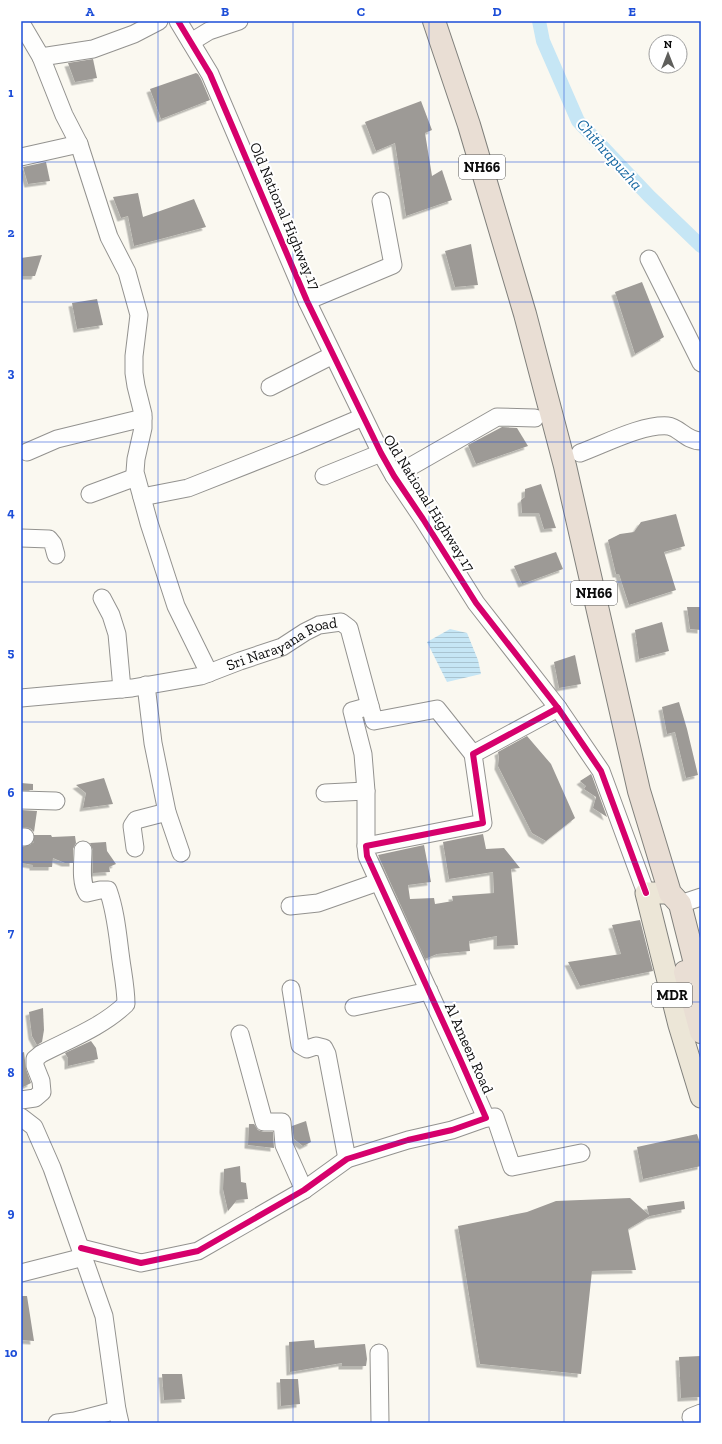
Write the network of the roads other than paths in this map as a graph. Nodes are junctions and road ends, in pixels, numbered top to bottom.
1 (159, 21) edge
2 (178, 21) edge
3 (240, 21) edge
4 (434, 21) edge
5 (21, 23) edge
6 (191, 42) junction
7 (41, 57) junction
8 (79, 144) junction
9 (21, 157) edge
10 (381, 202) dead end
11 (649, 259) dead end
12 (307, 301) junction
13 (333, 355) junction
14 (701, 363) edge
15 (270, 387) dead end
16 (363, 417) junction
17 (143, 418) junction
18 (535, 418) dead end
19 (701, 442) edge
20 (28, 452) dead end
21 (381, 453) junction
22 (580, 453) dead end
23 (324, 476) dead end
24 (394, 476) junction
25 (136, 477) junction
26 (90, 494) dead end
27 (142, 497) junction
28 (21, 538) edge
29 (56, 555) dead end
30 (102, 598) dead end
31 (208, 673) junction
32 (146, 685) junction
33 (122, 688) junction
34 (21, 698) edge
35 (370, 706) junction
36 (558, 708) junction
37 (473, 754) junction
38 (366, 791) junction
39 (325, 793) dead end
40 (21, 800) edge
41 (56, 801) dead end
42 (167, 812) junction
43 (366, 846) junction
44 (135, 848) dead end
45 (83, 850) dead end
46 (181, 854) dead end
47 (378, 882) junction
48 (646, 893) junction
49 (701, 897) edge
50 (675, 899) junction
51 (290, 906) dead end
52 (701, 987) edge
53 (291, 989) dead end
54 (428, 991) junction
55 (354, 1007) dead end
56 (701, 1032) edge
57 (240, 1034) dead end
58 (701, 1097) edge
59 (21, 1100) edge
60 (21, 1117) edge
61 (486, 1118) junction
62 (581, 1153) dead end
63 (347, 1159) junction
64 (304, 1190) junction
65 (82, 1253) junction
66 (21, 1273) edge
67 (380, 1353) dead end
68 (701, 1413) edge
69 (118, 1416) edge
70 (57, 1423) edge
71 (380, 1423) edge
72 (694, 1423) edge

1 - 7 street
2 - 6 street, Old National Highway 17
3 - 6 street
4 - 50 highway, NH66
5 - 7 street
6 - 12 street, Old National Highway 17
7 - 8 street
8 - 9 street
8 - 17 street
10 - 12 street
11 - 14 street
12 - 13 street, Old National Highway 17
13 - 15 street
13 - 16 street, Old National Highway 17
16 - 21 street, Old National Highway 17
16 - 27 street
17 - 20 street
17 - 25 street
18 - 24 street
19 - 22 street
21 - 23 street
21 - 24 street, Old National Highway 17
24 - 36 street, Old National Highway 17
25 - 26 street
25 - 27 street
27 - 31 street
28 - 29 street
30 - 33 street
31 - 32 street, Sri Narayana Road
31 - 35 street, Sri Narayana Road
32 - 33 street, Sri Narayana Road
32 - 42 street
33 - 34 street, Sri Narayana Road
35 - 37 street, Sri Narayana Road
35 - 38 street, Al Ameen Road
36 - 37 street
36 - 48 street, Old National Highway 17
37 - 43 street
38 - 39 street
38 - 43 street, Al Ameen Road
40 - 41 street
42 - 44 street
42 - 46 street
43 - 47 street, Al Ameen Road
45 - 59 street
47 - 51 street
47 - 54 street, Al Ameen Road
48 - 50 main road
48 - 58 main road, Old National Highway 17 / MDR
49 - 50 street
50 - 52 highway, NH66
50 - 56 highway, NH66
53 - 63 street
54 - 55 street
54 - 61 street, Al Ameen Road
57 - 64 street
60 - 65 street
61 - 62 street
61 - 63 street, Al Ameen Road
63 - 64 street, Al Ameen Road
64 - 65 street, Al Ameen Road
65 - 66 street
65 - 69 street
67 - 71 street
68 - 72 street
69 - 70 street

